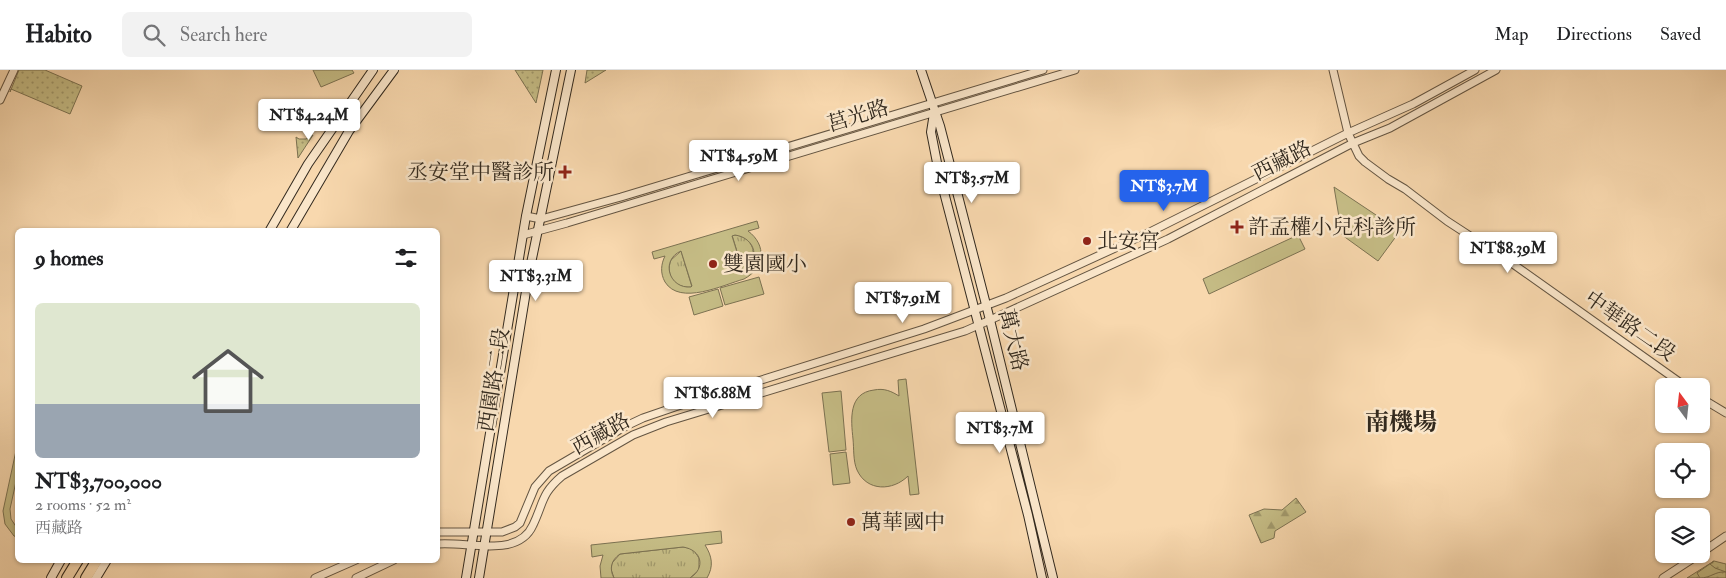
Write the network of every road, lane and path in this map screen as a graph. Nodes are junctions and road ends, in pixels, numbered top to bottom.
1 (14, 70) edge
2 (373, 70) edge
3 (394, 70) edge
4 (556, 70) edge
5 (572, 70) edge
6 (921, 70) edge
7 (1043, 70) edge
8 (1075, 70) edge
9 (1333, 70) edge
10 (1475, 70) edge
11 (1496, 70) edge
12 (0, 100) edge
13 (932, 103) junction
14 (934, 111) junction
15 (1348, 133) junction
16 (1353, 143) junction
17 (526, 216) junction
18 (541, 219) junction
19 (271, 228) edge
20 (292, 228) edge
21 (537, 232) junction
22 (523, 234) junction
23 (986, 305) junction
24 (974, 310) junction
25 (990, 320) junction
26 (978, 326) junction
27 (1674, 378) edge
28 (1710, 403) edge
29 (1726, 413) edge
30 (440, 532) edge
31 (487, 532) junction
32 (474, 533) junction
33 (1726, 536) edge
34 (440, 544) edge
35 (472, 546) junction
36 (1710, 546) edge
37 (485, 547) junction
38 (59, 563) edge
39 (76, 563) edge
40 (95, 563) edge
41 (104, 563) edge
42 (349, 563) edge
43 (388, 563) edge
44 (1685, 563) edge
45 (51, 578) edge
46 (67, 578) edge
47 (86, 578) edge
48 (96, 578) edge
49 (315, 578) edge
50 (356, 578) edge
51 (466, 578) edge
52 (479, 578) edge
53 (1042, 578) edge
54 (1053, 578) edge
55 (1663, 578) edge

1 - 12 street
2 - 19 main road
3 - 20 main road
4 - 17 main road, 西園路二段
5 - 18 main road, 西園路二段
6 - 13 main road, 萬大路
7 - 13 street, 莒光路
8 - 14 street, 莒光路
9 - 15 street, 中華路二段
10 - 15 street, 西藏路
11 - 16 street, 西藏路
13 - 14 main road, 萬大路
13 - 18 street, 莒光路
14 - 21 street, 莒光路
14 - 23 main road, 萬大路
14 - 24 main road, 萬大路
15 - 16 street, 中華路二段
15 - 23 street, 西藏路
16 - 25 street, 西藏路
16 - 27 street, 中華路二段
17 - 18 street
17 - 22 main road, 西園路二段
18 - 21 main road, 西園路二段
21 - 22 street, 莒光路
21 - 31 main road, 西園路二段
22 - 32 main road, 西園路二段
23 - 24 street, 西藏路
23 - 25 main road, 萬大路
24 - 26 main road, 萬大路
24 - 31 street, 西藏路
25 - 26 street, 西藏路
25 - 54 main road, 萬大路
26 - 37 street, 西藏路
26 - 53 main road, 萬大路
28 - 29 street
30 - 32 street, 西藏路
31 - 32 street, 西藏路
31 - 37 main road, 西園路二段
32 - 35 main road, 西園路二段
33 - 36 street
34 - 35 street, 西藏路
35 - 37 street, 西藏路
35 - 51 main road, 西園路二段
37 - 52 main road, 西園路二段
38 - 45 main road
39 - 46 highway
40 - 47 highway
41 - 48 main road
42 - 49 street
43 - 50 street
44 - 55 street

